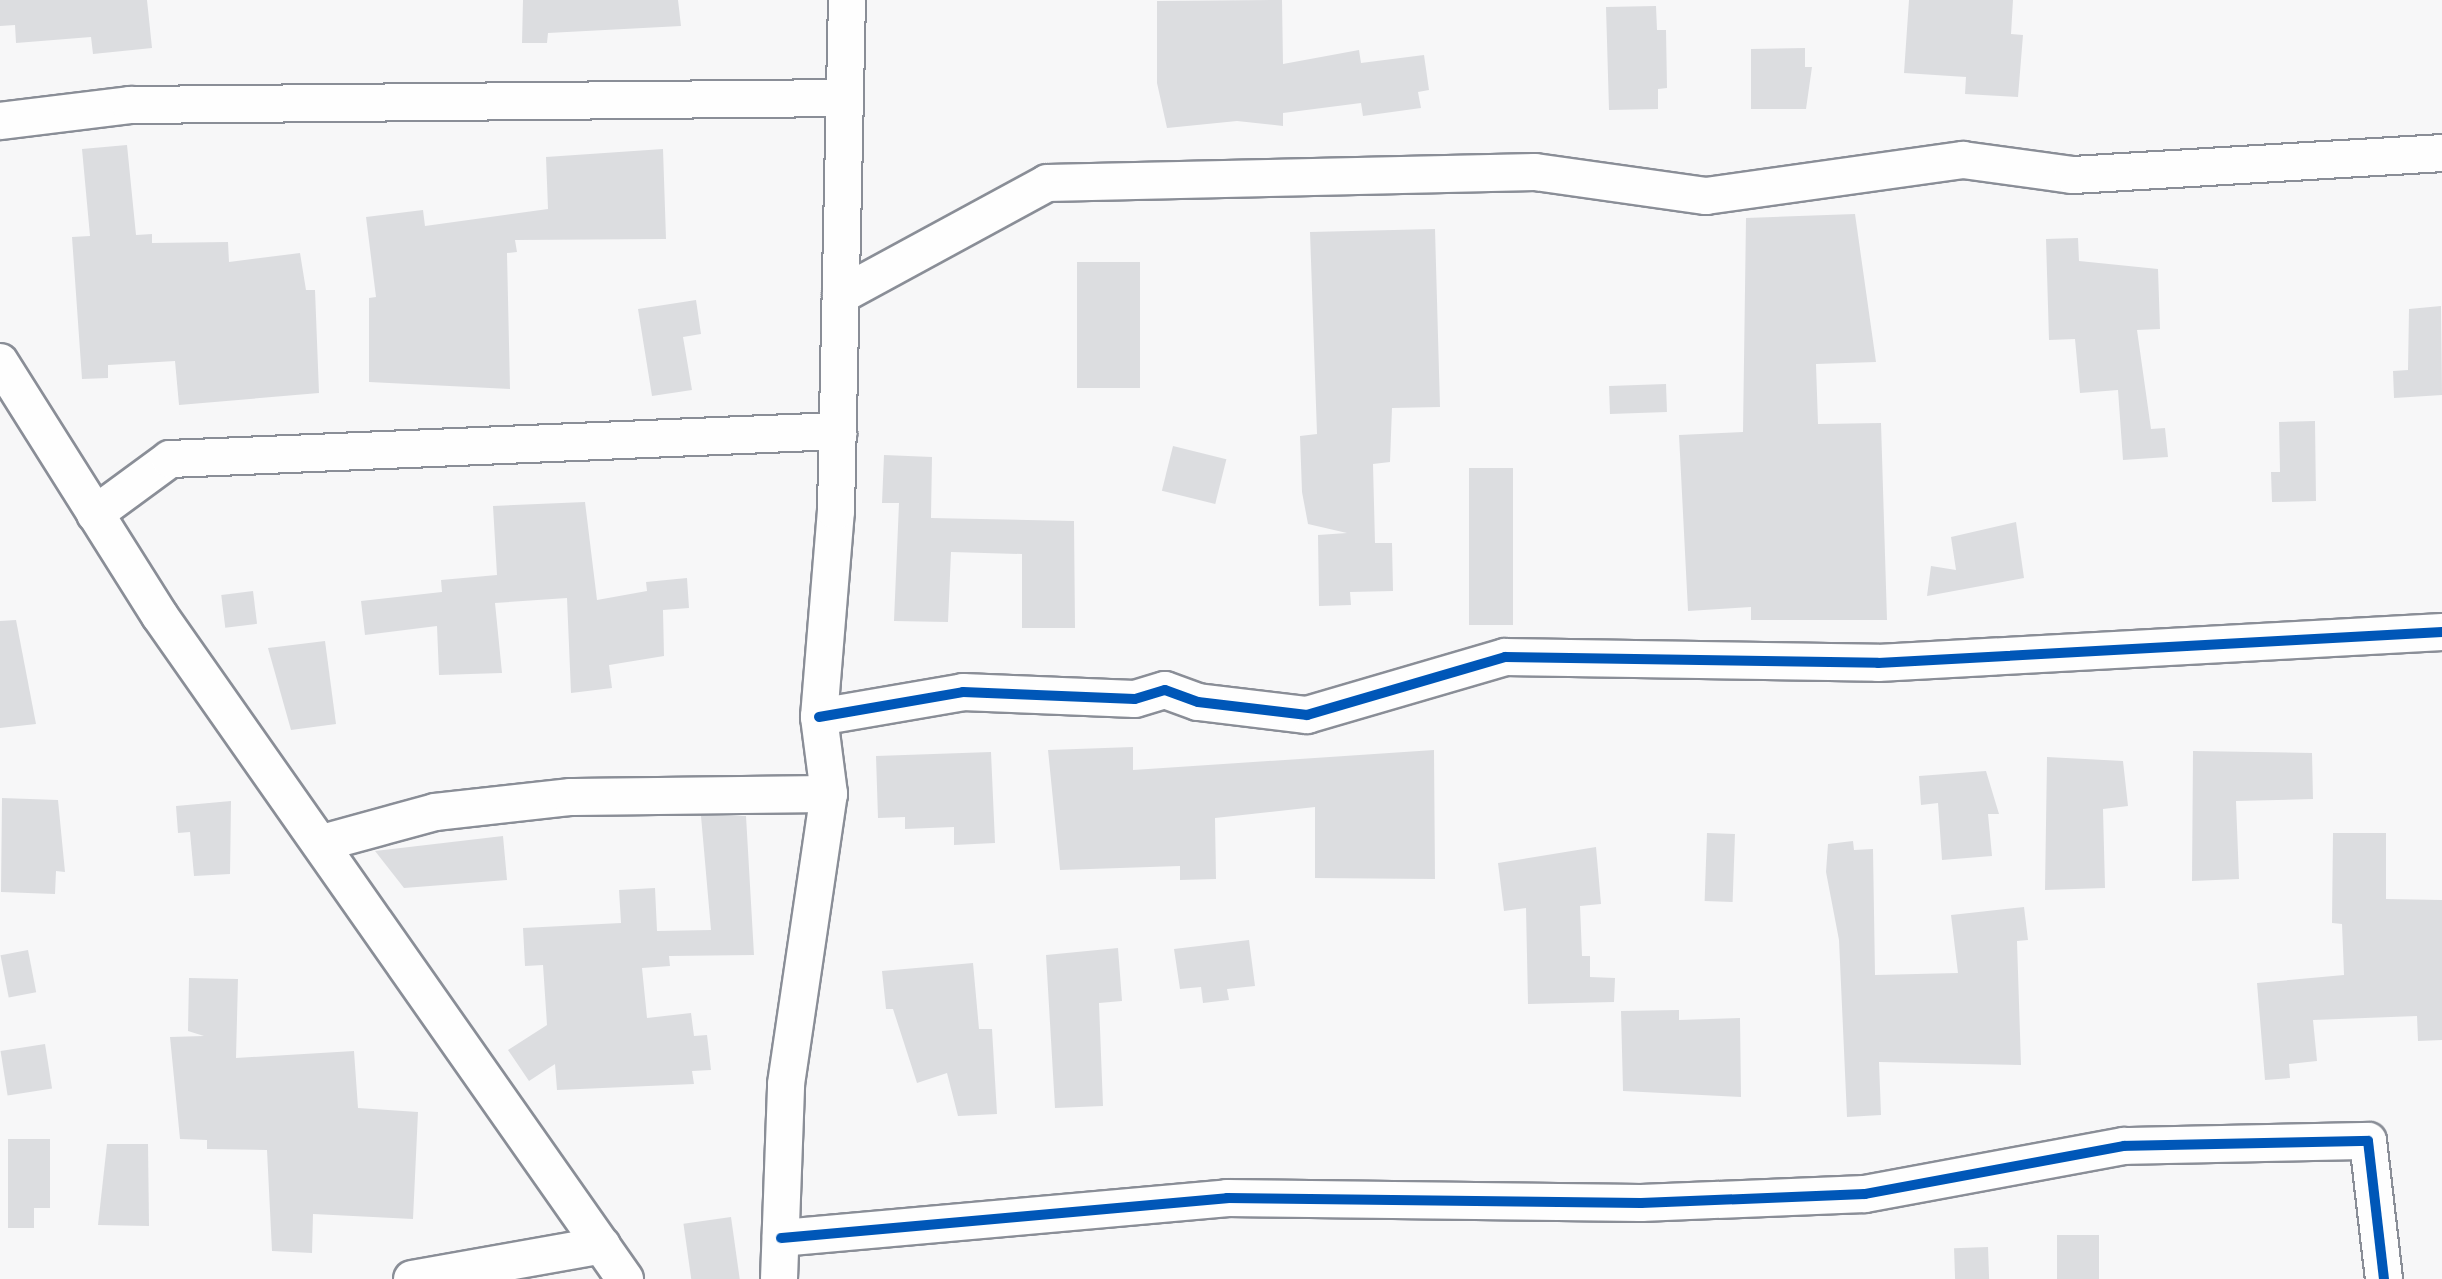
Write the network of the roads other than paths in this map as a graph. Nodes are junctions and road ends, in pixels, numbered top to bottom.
1 (847, 0) edge
2 (845, 98) junction
3 (0, 121) edge
4 (2442, 153) edge
5 (841, 295) junction
6 (0, 362) edge
7 (838, 431) junction
8 (95, 514) junction
9 (2442, 632) edge
10 (819, 717) junction
11 (829, 794) junction
12 (322, 843) junction
13 (781, 1238) junction
14 (602, 1245) junction
15 (412, 1279) edge
16 (625, 1279) edge
17 (779, 1279) edge
18 (2384, 1279) edge

1 - 2 street
2 - 3 street
2 - 5 street
4 - 5 street
5 - 7 street
6 - 8 street
7 - 8 street
7 - 10 street
8 - 12 street
9 - 10 street
10 - 11 street
11 - 12 street
11 - 13 street
12 - 14 street
13 - 17 street
13 - 18 street
14 - 15 street
14 - 16 street

